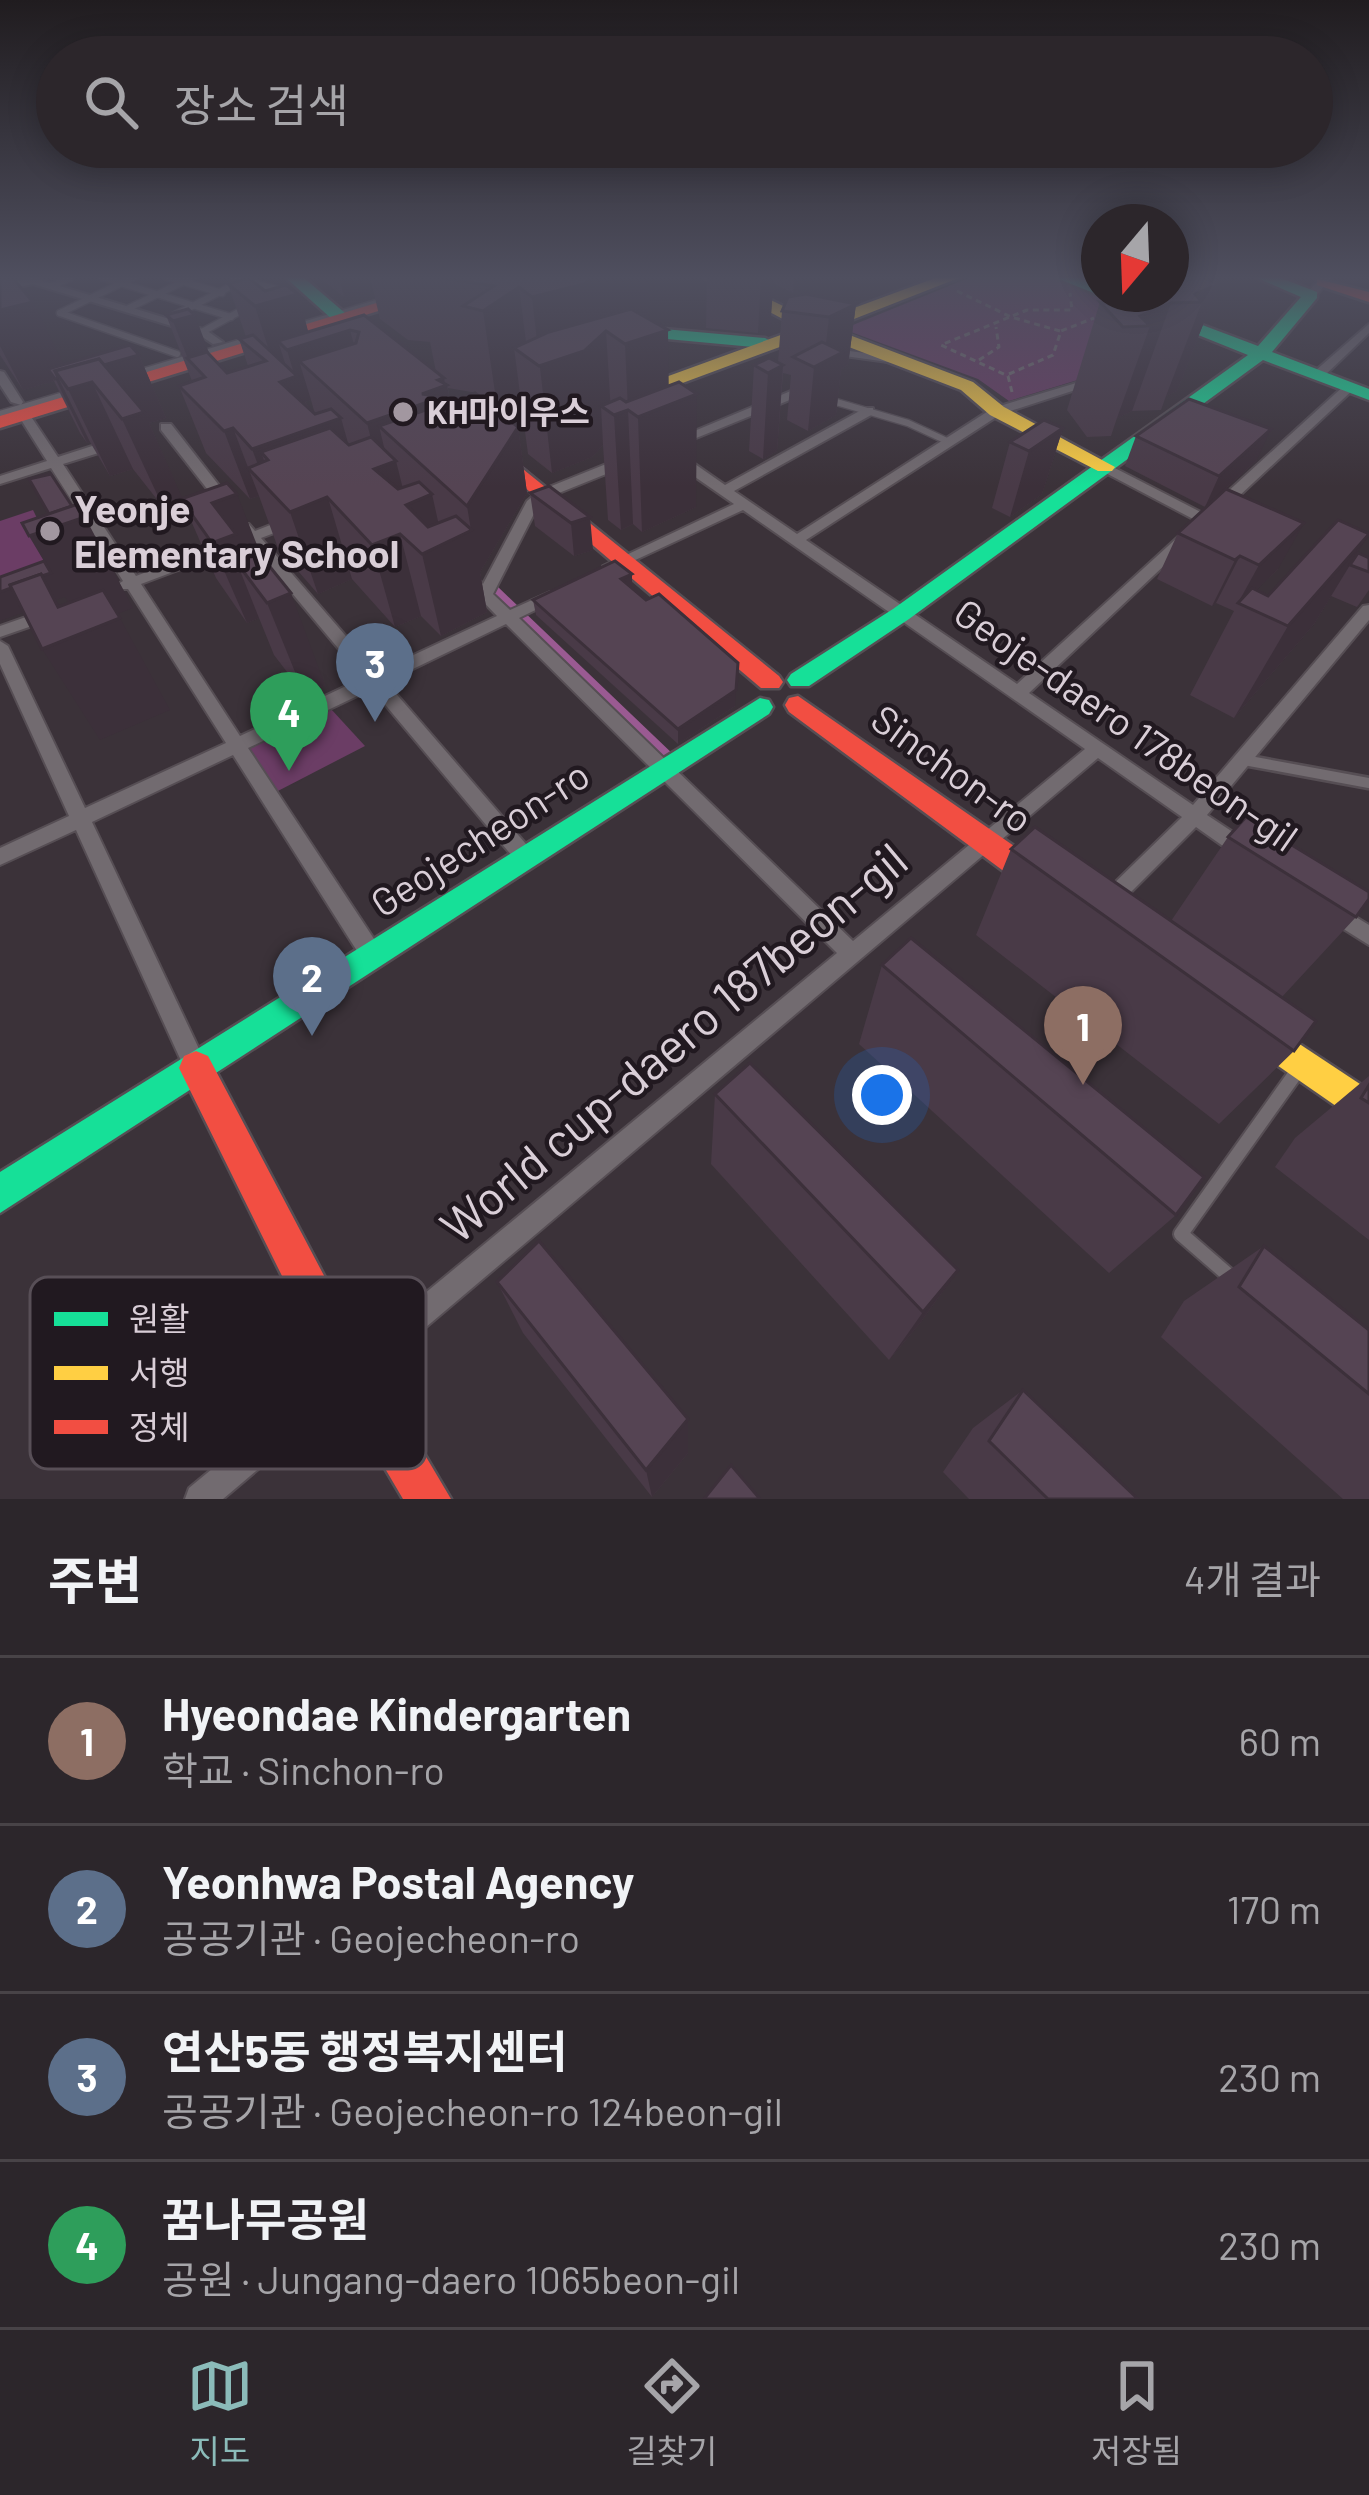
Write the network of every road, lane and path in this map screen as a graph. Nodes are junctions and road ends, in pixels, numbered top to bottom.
1 (157, 347) edge
2 (191, 347) edge
3 (261, 347) edge
4 (371, 347) edge
5 (707, 347) edge
6 (781, 347) edge
7 (865, 347) edge
8 (945, 347) edge
9 (999, 347) edge
10 (1056, 347) edge
11 (1237, 347) edge
12 (1267, 347) edge
13 (1348, 347) edge
14 (771, 352) junction
15 (1262, 353) junction
16 (177, 354) junction
17 (901, 361) junction
18 (977, 361) junction
19 (393, 364) edge
20 (1119, 371) edge
21 (1319, 374) junction
22 (0, 375) edge
23 (1008, 376) junction
24 (1360, 391) edge
25 (798, 392) joint
26 (625, 394) edge
27 (994, 409) junction
28 (869, 411) junction
29 (8, 412) edge
30 (188, 419) edge
31 (166, 427) junction
32 (528, 433) dead end
33 (144, 434) edge
34 (122, 441) edge
35 (949, 442) junction
36 (641, 455) edge
37 (55, 462) junction
38 (1106, 467) junction
39 (0, 480) edge
40 (723, 491) junction
41 (544, 494) junction
42 (743, 505) junction
43 (315, 513) edge
44 (1204, 520) junction
45 (251, 537) junction
46 (1244, 538) edge
47 (797, 540) junction
48 (623, 560) junction
49 (454, 564) edge
50 (585, 579) edge
51 (132, 582) junction
52 (566, 589) edge
53 (110, 591) edge
54 (484, 594) junction
55 (66, 608) edge
56 (1369, 610) edge
57 (901, 614) junction
58 (510, 619) junction
59 (0, 632) edge
60 (0, 646) edge
61 (373, 683) junction
62 (800, 693) junction
63 (1017, 694) junction
64 (765, 695) junction
65 (238, 746) junction
66 (1097, 749) junction
67 (1244, 760) junction
68 (662, 769) junction
69 (1369, 783) edge
70 (1195, 816) junction
71 (80, 820) junction
72 (985, 842) junction
73 (0, 857) edge
74 (525, 857) junction
75 (1272, 869) edge
76 (1311, 896) edge
77 (1085, 912) joint
78 (1369, 936) edge
79 (851, 953) junction
80 (372, 955) junction
81 (1246, 1024) edge
82 (1303, 1064) junction
83 (196, 1068) junction
84 (1364, 1097) edge
85 (0, 1194) edge
86 (303, 1277) edge
87 (1250, 1294) edge
88 (426, 1310) edge
89 (236, 1469) edge
90 (410, 1469) edge
91 (200, 1499) edge
92 (428, 1499) edge

1 - 16 lane
2 - 16 main road
3 - 29 main road
4 - 19 main road
5 - 14 main road
6 - 14 main road
7 - 17 main road
8 - 18 path
9 - 18 path
10 - 23 path
11 - 15 main road
12 - 15 main road
13 - 21 street
14 - 17 street
14 - 26 main road
15 - 21 main road
15 - 38 main road
16 - 29 main road
17 - 27 main road
18 - 23 path
20 - 27 street
21 - 24 main road
22 - 29 street
23 - 27 path
24 - 44 street
25 - 28 lane
25 - 40 street, Geoje-daero 178beon-gil
27 - 35 street
27 - 38 main road
28 - 35 lane
28 - 40 street
29 - 37 street
30 - 31 street
31 - 33 street
31 - 45 street
32 - 41 main road
34 - 37 street
35 - 47 street
36 - 41 street
37 - 39 street
37 - 51 street
38 - 44 street
38 - 57 main road
40 - 42 street, Geoje-daero 178beon-gil
41 - 48 main road
41 - 54 street
42 - 47 street, Geoje-daero 178beon-gil
42 - 48 street
43 - 45 street
44 - 46 street
44 - 63 street
45 - 51 street
45 - 61 street
47 - 57 street, Geoje-daero 178beon-gil
48 - 50 street
48 - 64 main road
49 - 54 street
51 - 53 street
51 - 65 street
52 - 58 street
54 - 58 street
55 - 59 street
56 - 67 street
57 - 62 main road
57 - 63 street, Geoje-daero 178beon-gil
58 - 61 street
58 - 68 street
60 - 71 street
61 - 65 street
61 - 74 street
62 - 64 main road
62 - 72 main road, Sinchon-ro
63 - 66 street, Geoje-daero 178beon-gil
64 - 68 main road, Geojecheon-ro
65 - 71 street
65 - 80 street
66 - 70 street, Geoje-daero 178beon-gil
66 - 72 street, World cup-daero 187beon-gil
67 - 69 lane
67 - 70 street
68 - 74 main road, Geojecheon-ro
68 - 79 street
70 - 75 street, Geoje-daero 178beon-gil
70 - 77 street
71 - 73 street
71 - 83 street
72 - 77 main road, Sinchon-ro
72 - 79 street, World cup-daero 187beon-gil
74 - 80 main road, Geojecheon-ro
76 - 78 street, Geoje-daero 178beon-gil
79 - 88 street, World cup-daero 187beon-gil
80 - 83 main road, Geojecheon-ro
81 - 82 main road
82 - 84 main road
82 - 87 lane
83 - 85 main road, Geojecheon-ro
83 - 86 main road
89 - 91 street, World cup-daero 187beon-gil
90 - 92 main road

